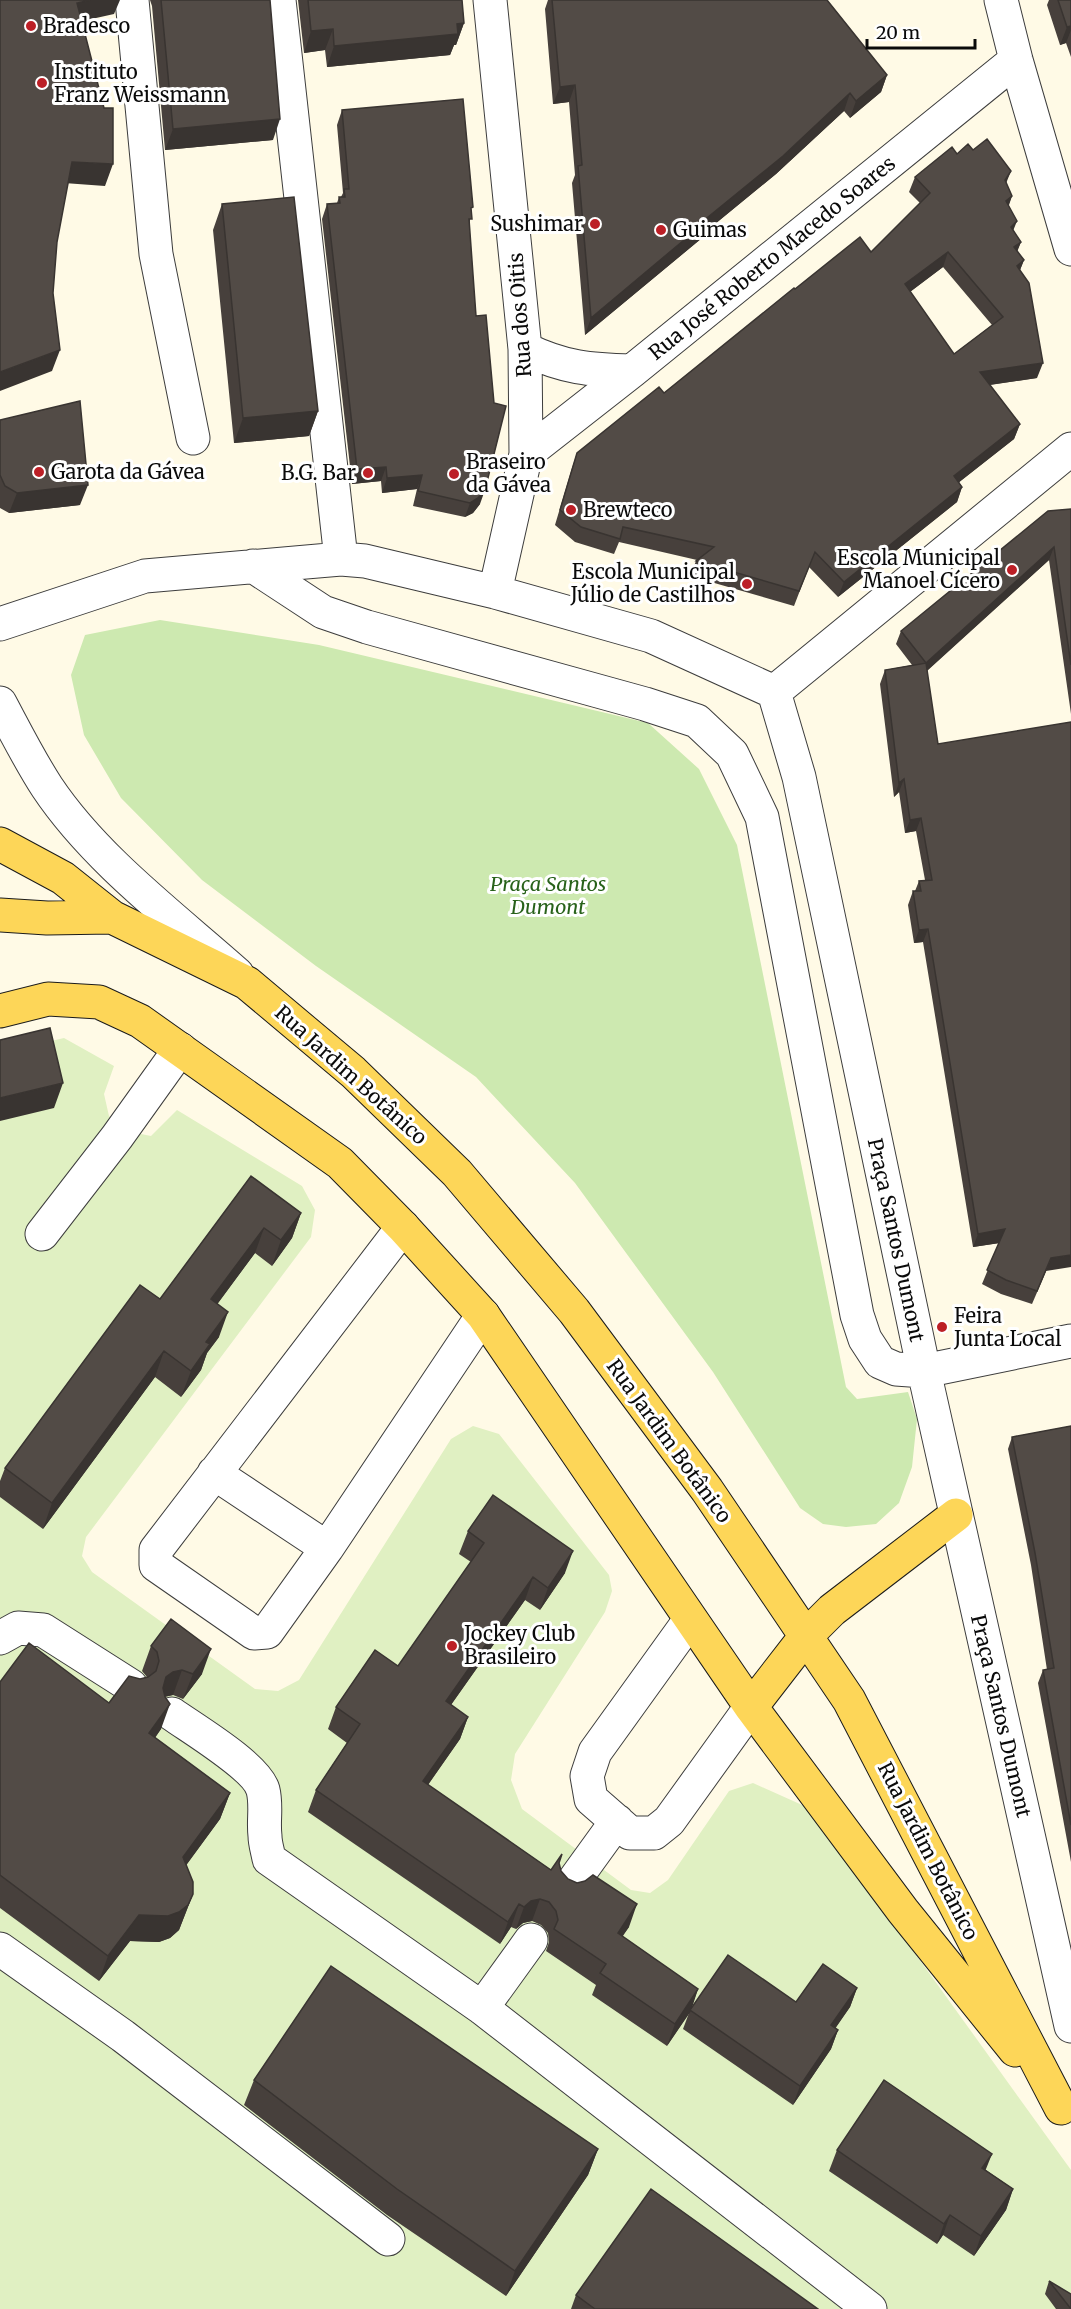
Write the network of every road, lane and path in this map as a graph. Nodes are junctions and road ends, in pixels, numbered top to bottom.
1 (132, 0) edge
2 (279, 0) edge
3 (490, 0) edge
4 (1001, 0) edge
5 (1016, 60) junction
6 (1071, 249) edge
7 (525, 349) junction
8 (632, 371) junction
9 (194, 438) dead end
10 (1071, 449) edge
11 (526, 454) junction
12 (341, 560) junction
13 (253, 566) junction
14 (495, 592) junction
15 (0, 624) edge
16 (774, 692) junction
17 (0, 703) edge
18 (0, 844) edge
19 (0, 915) edge
20 (112, 917) junction
21 (247, 983) junction
22 (0, 1011) edge
23 (180, 1049) junction
24 (403, 1227) junction
25 (42, 1234) dead end
26 (483, 1316) junction
27 (1071, 1341) edge
28 (924, 1371) junction
29 (214, 1473) junction
30 (956, 1515) junction
31 (327, 1548) junction
32 (690, 1620) junction
33 (806, 1636) junction
34 (0, 1638) edge
35 (131, 1686) edge
36 (751, 1707) junction
37 (172, 1714) dead end
38 (617, 1821) junction
39 (570, 1886) edge
40 (531, 1940) dead end
41 (0, 1949) edge
42 (482, 2008) junction
43 (1071, 2026) edge
44 (1066, 2115) edge
45 (388, 2238) dead end
46 (870, 2309) edge

1 - 9 street
2 - 12 street
3 - 7 street, Rua dos Oitis
4 - 5 street
5 - 6 street
5 - 8 street, Rua José Roberto Macedo Soares
7 - 8 street
7 - 11 street, Rua dos Oitis
8 - 11 street, Rua José Roberto Macedo Soares
10 - 16 street
11 - 14 street, Rua dos Oitis
12 - 13 street
12 - 14 street
13 - 15 street
13 - 28 street, Praça Santos Dumont
14 - 16 street
16 - 28 street, Praça Santos Dumont
17 - 21 street
18 - 20 main road
19 - 20 main road
20 - 21 main road, Rua Jardim Botânico
21 - 33 main road, Rua Jardim Botânico
22 - 23 main road, Rua Jardim Botânico
23 - 24 main road, Rua Jardim Botânico
23 - 25 street
24 - 26 main road, Rua Jardim Botânico
24 - 29 street
26 - 31 street
26 - 32 main road, Rua Jardim Botânico
27 - 28 street
28 - 30 street, Praça Santos Dumont
29 - 31 street
29 - 31 street
30 - 33 main road
30 - 43 street, Praça Santos Dumont
32 - 36 main road, Rua Jardim Botânico
32 - 38 street
33 - 36 main road
33 - 44 main road, Rua Jardim Botânico
34 - 35 street
36 - 38 street
36 - 44 main road, Rua Jardim Botânico
37 - 42 street
38 - 39 street
40 - 42 street
41 - 45 street
42 - 46 street

